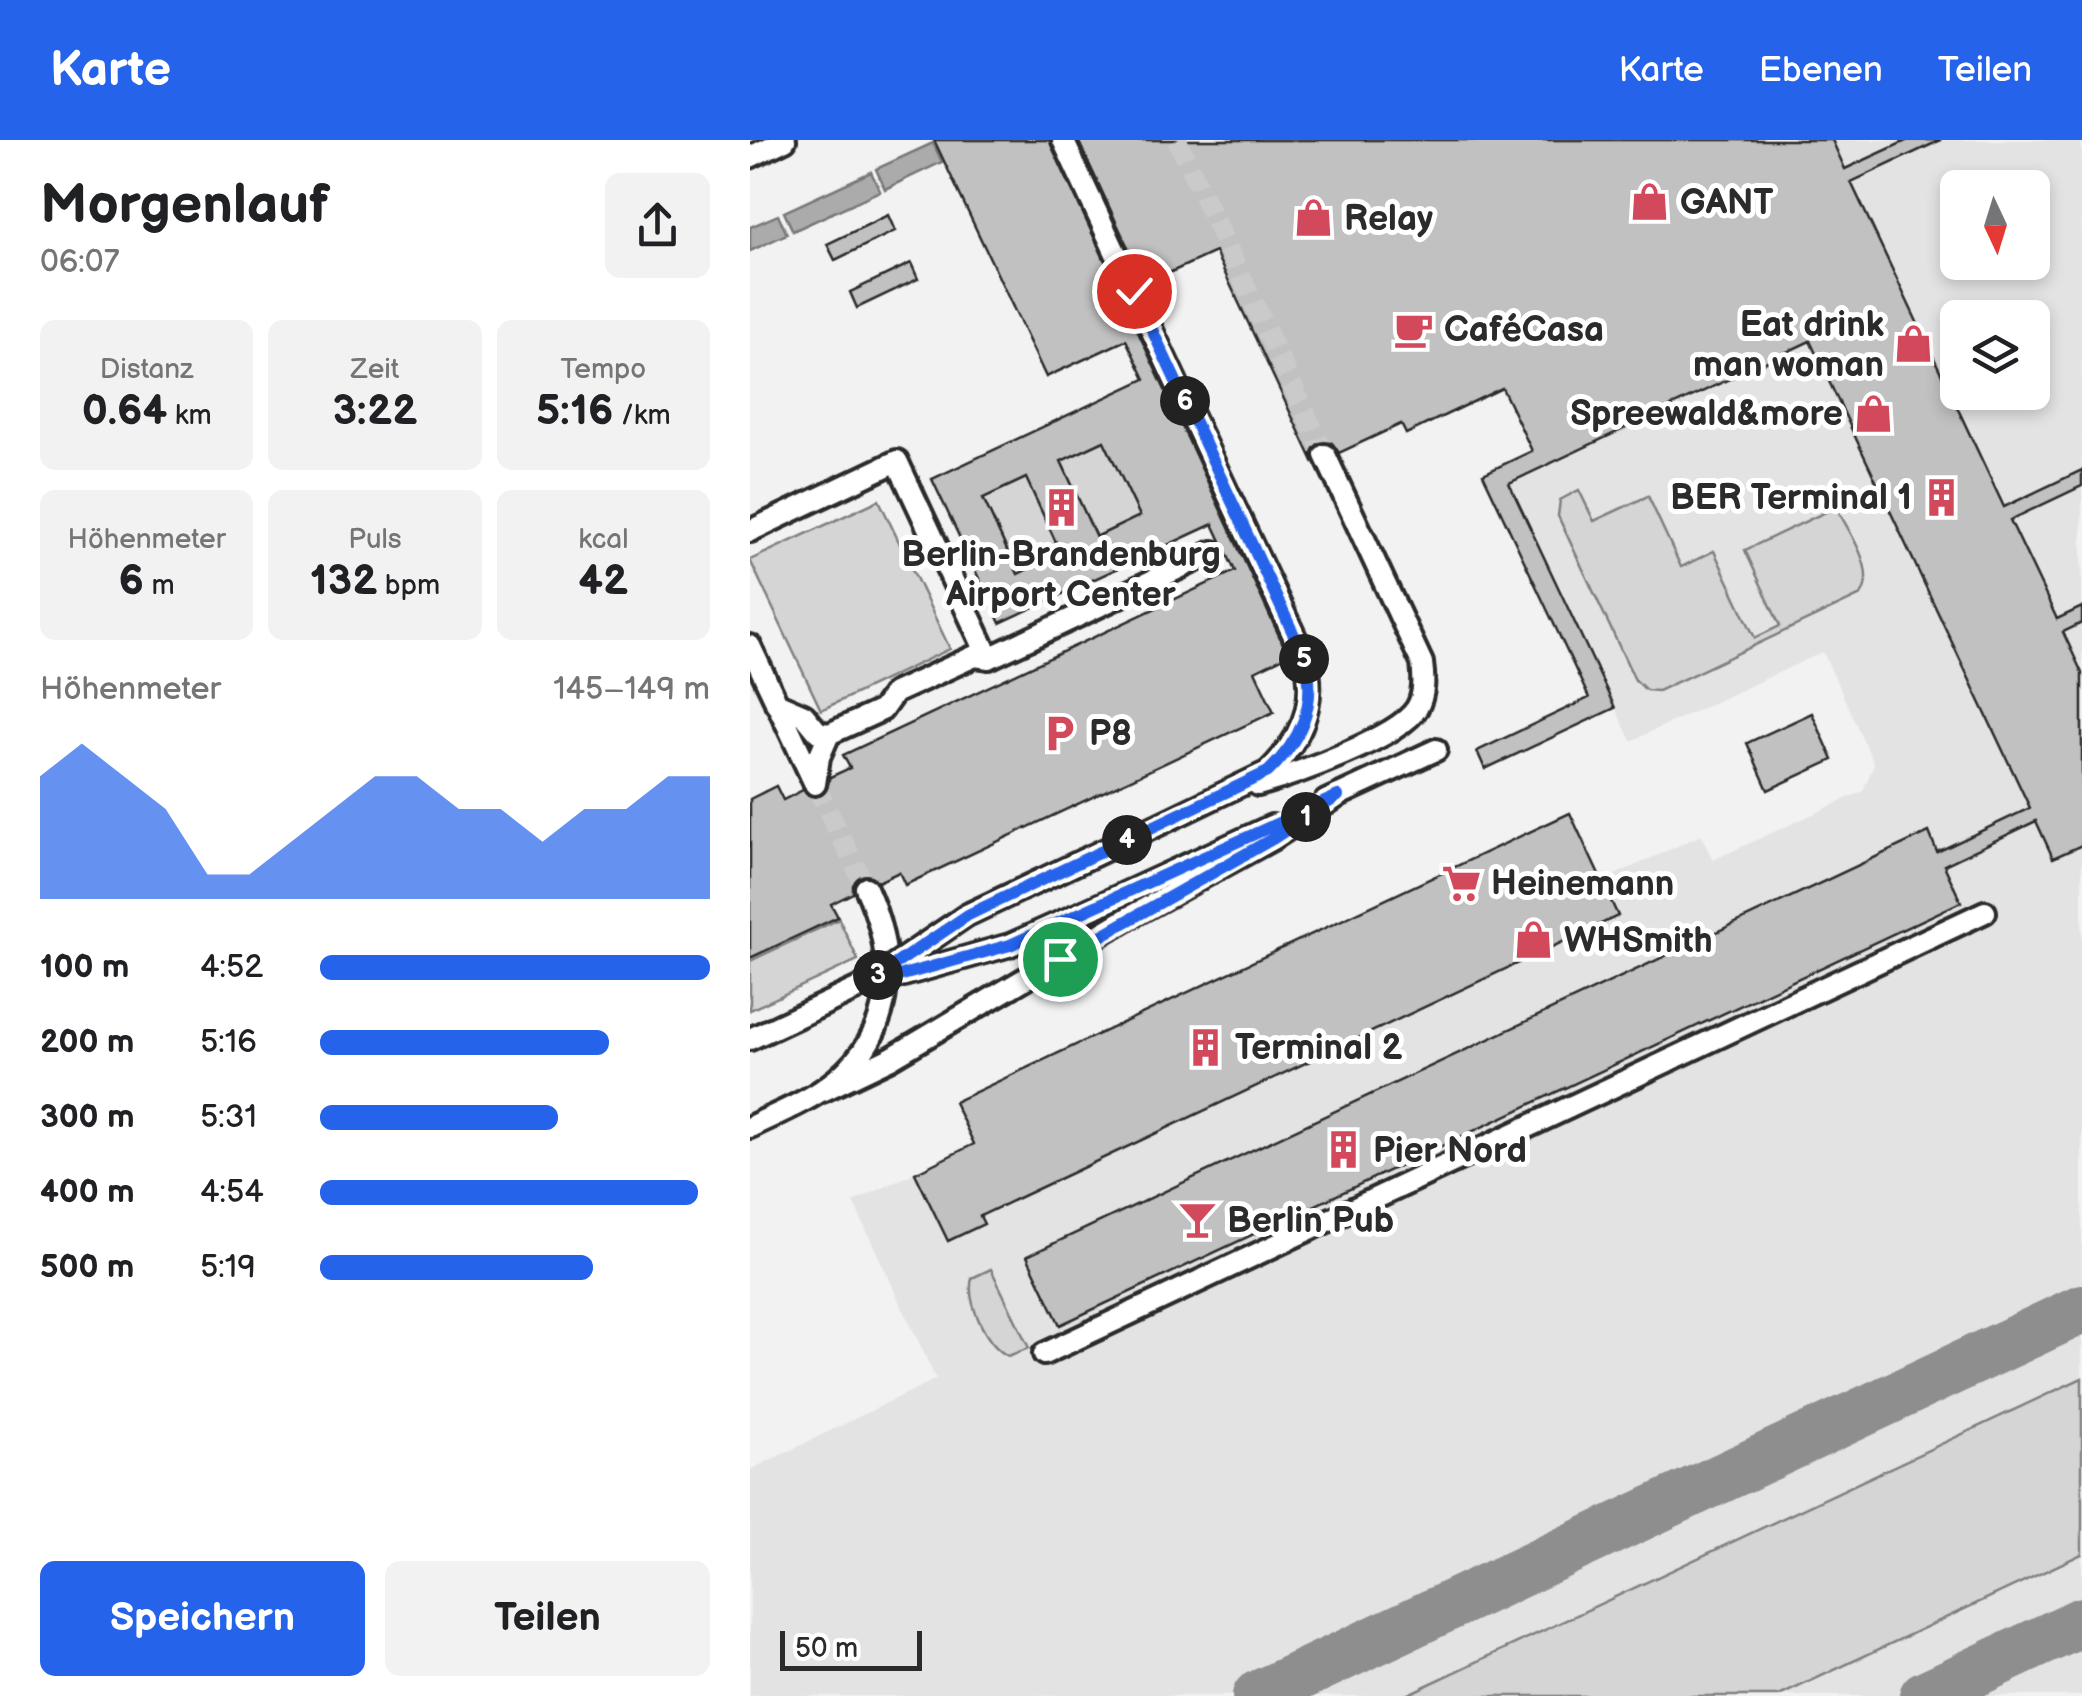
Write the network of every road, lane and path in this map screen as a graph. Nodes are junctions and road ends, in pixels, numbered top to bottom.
1 (784, 140) edge
2 (1063, 140) edge
3 (750, 157) edge
4 (1324, 455) tunnel mouth
5 (750, 531) edge
6 (1214, 552) dead end
7 (750, 646) edge
8 (989, 658) junction
9 (776, 703) junction
10 (829, 734) junction
11 (1436, 750) dead end
12 (1262, 778) junction
13 (1338, 796) junction
14 (866, 888) tunnel mouth
15 (1986, 912) dead end
16 (863, 986) junction
17 (750, 1038) edge
18 (822, 1091) junction
19 (750, 1128) edge
20 (1044, 1354) dead end

1 - 3 street
2 - 12 street
4 - 12 street
5 - 8 street
6 - 8 street
7 - 9 street
8 - 10 street
9 - 10 street
9 - 10 street
11 - 13 street
12 - 16 street, bridge
13 - 16 street, bridge
13 - 18 street
14 - 18 street
15 - 20 street
16 - 17 street
18 - 19 street

